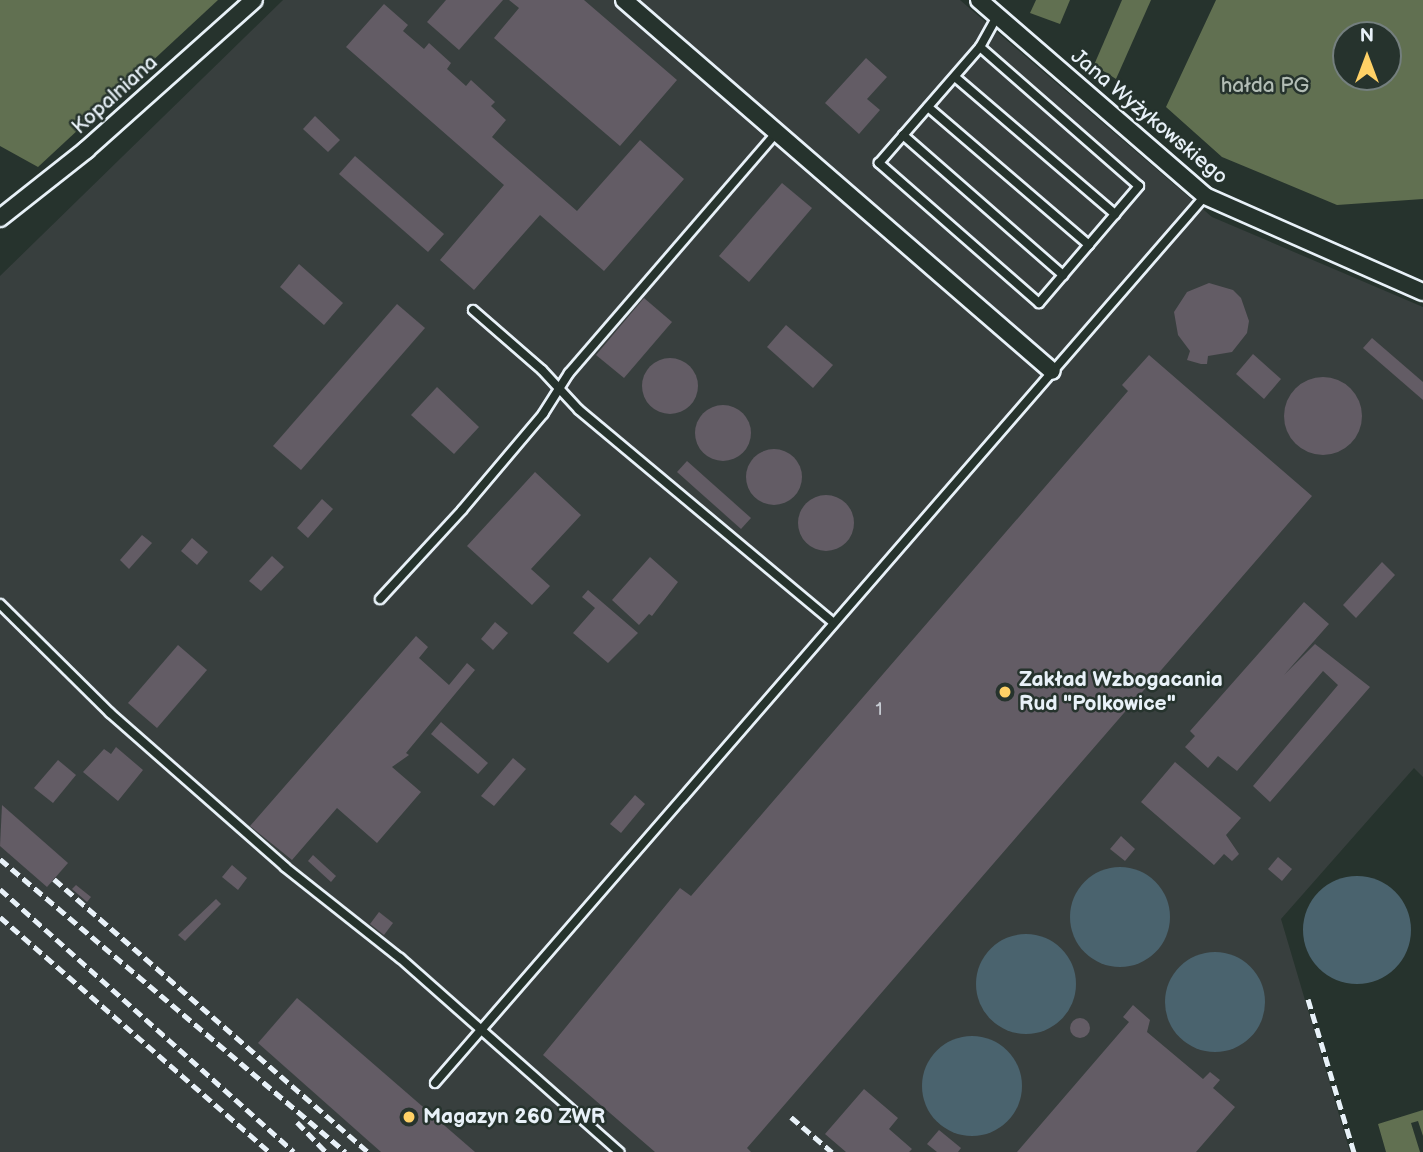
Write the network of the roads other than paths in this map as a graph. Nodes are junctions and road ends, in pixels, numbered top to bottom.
1 (254, 0) edge
2 (624, 0) edge
3 (979, 0) edge
4 (997, 16) junction
5 (980, 47) junction
6 (955, 77) junction
7 (928, 107) junction
8 (776, 133) junction
9 (903, 135) junction
10 (1205, 196) junction
11 (1115, 214) junction
12 (0, 218) edge
13 (1089, 245) junction
14 (1063, 275) junction
15 (1423, 292) edge
16 (473, 310) dead end
17 (1052, 371) junction
18 (559, 391) junction
19 (380, 599) dead end
20 (0, 604) edge
21 (834, 623) junction
22 (480, 1030) junction
23 (435, 1083) dead end
24 (619, 1152) edge

1 - 12 street, Kopalniana
2 - 8 street
3 - 4 street, Jana Wyżykowskiego
4 - 5 lane
4 - 10 street, Jana Wyżykowskiego
5 - 6 lane
5 - 11 lane
6 - 7 lane
6 - 11 lane
7 - 9 lane
7 - 13 lane
8 - 17 street
8 - 18 lane
9 - 14 lane
9 - 14 lane
10 - 15 street, Jana Wyżykowskiego
10 - 17 lane
11 - 13 lane
13 - 14 lane
16 - 18 lane
17 - 21 lane
18 - 19 lane
18 - 21 lane
20 - 22 lane
21 - 22 lane
22 - 23 lane
22 - 24 lane

